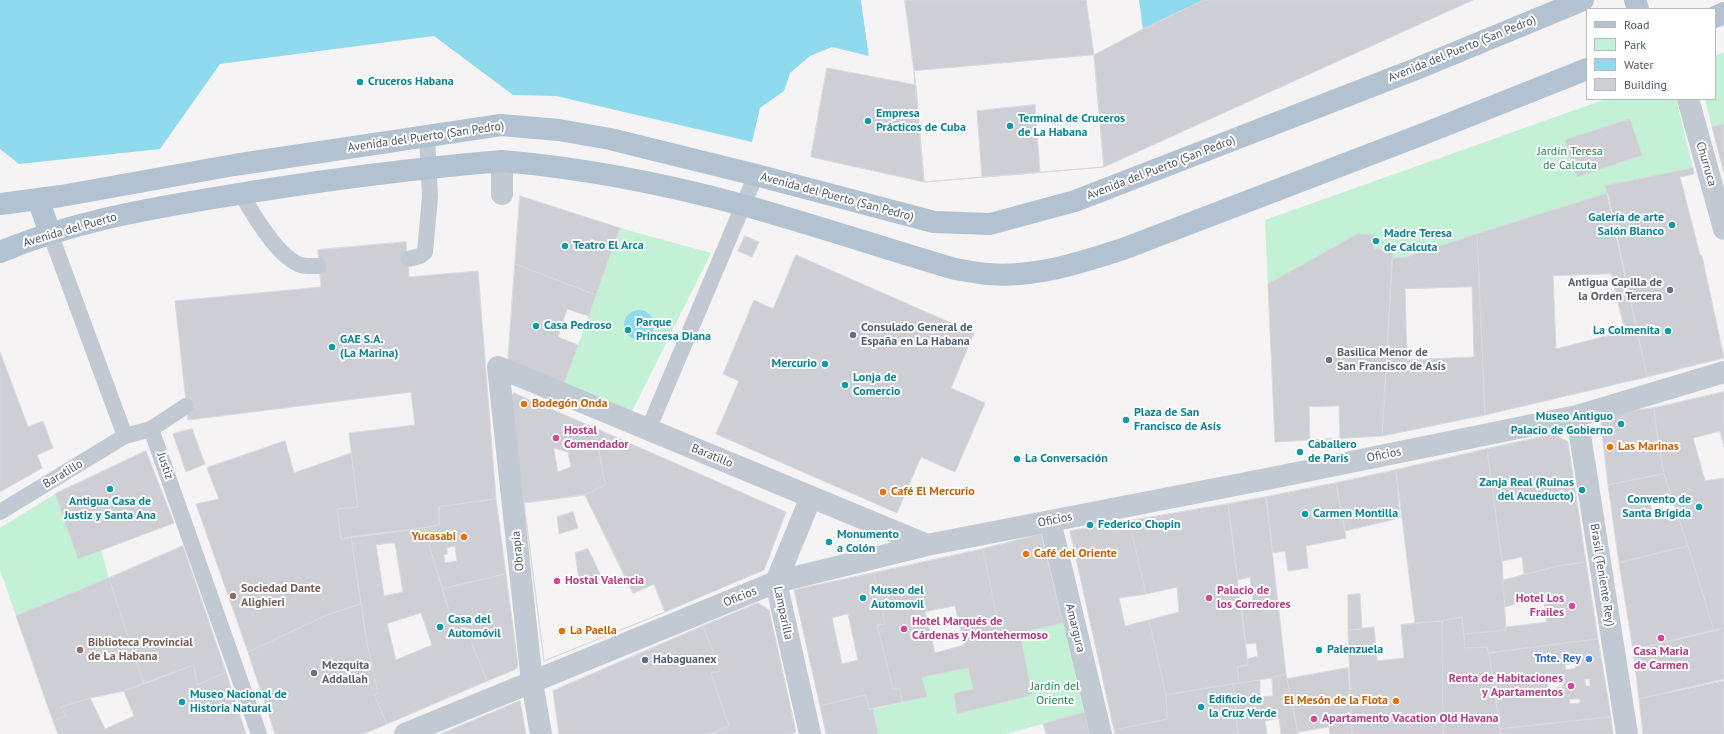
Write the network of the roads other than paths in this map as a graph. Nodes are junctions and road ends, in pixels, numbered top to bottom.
1 (1583, 0) edge
2 (1586, 69) edge
3 (1688, 100) edge
4 (427, 136) junction
5 (502, 161) junction
6 (429, 168) junction
7 (756, 175) junction
8 (241, 193) junction
9 (502, 194) dead end
10 (38, 199) junction
11 (0, 204) edge
12 (743, 205) junction
13 (1724, 229) edge
14 (50, 233) junction
15 (0, 252) edge
16 (408, 259) dead end
17 (319, 266) dead end
18 (498, 367) joint
19 (1724, 372) edge
20 (186, 406) dead end
21 (1577, 416) junction
22 (151, 429) junction
23 (648, 430) junction
24 (125, 436) junction
25 (806, 495) junction
26 (0, 512) edge
27 (1050, 521) junction
28 (927, 545) junction
29 (776, 582) junction
30 (532, 682) junction
31 (259, 734) edge
32 (405, 734) edge
33 (541, 734) edge
34 (810, 734) edge
35 (1101, 734) edge
36 (1627, 734) edge

1 - 7 main road, Avenida del Puerto (San Pedro)
2 - 12 main road
3 - 13 street, Churruca
4 - 6 lane
4 - 7 main road, Avenida del Puerto (San Pedro)
4 - 10 main road, Avenida del Puerto (San Pedro)
5 - 6 main road
5 - 9 street
5 - 12 main road
6 - 8 main road
6 - 16 lane
7 - 12 lane
8 - 14 main road, Avenida del Puerto
8 - 17 lane
10 - 11 main road
10 - 14 main road
12 - 23 lane
14 - 15 main road, Avenida del Puerto
14 - 24 lane
18 - 23 street, Baratillo
18 - 30 street, Obrapía
19 - 21 street, Oficios
20 - 22 lane
21 - 27 street, Oficios
21 - 36 street, Brasil (Teniente Rey)
22 - 24 lane
22 - 31 lane, Justiz
23 - 25 street, Baratillo
24 - 26 lane, Baratillo
25 - 28 street, Baratillo
25 - 29 street, Lamparilla
27 - 28 street, Oficios
27 - 35 street, Amargura
28 - 29 street, Oficios
29 - 30 street, Oficios
29 - 34 street, Lamparilla
30 - 32 street, Oficios
30 - 33 street, Obrapía

